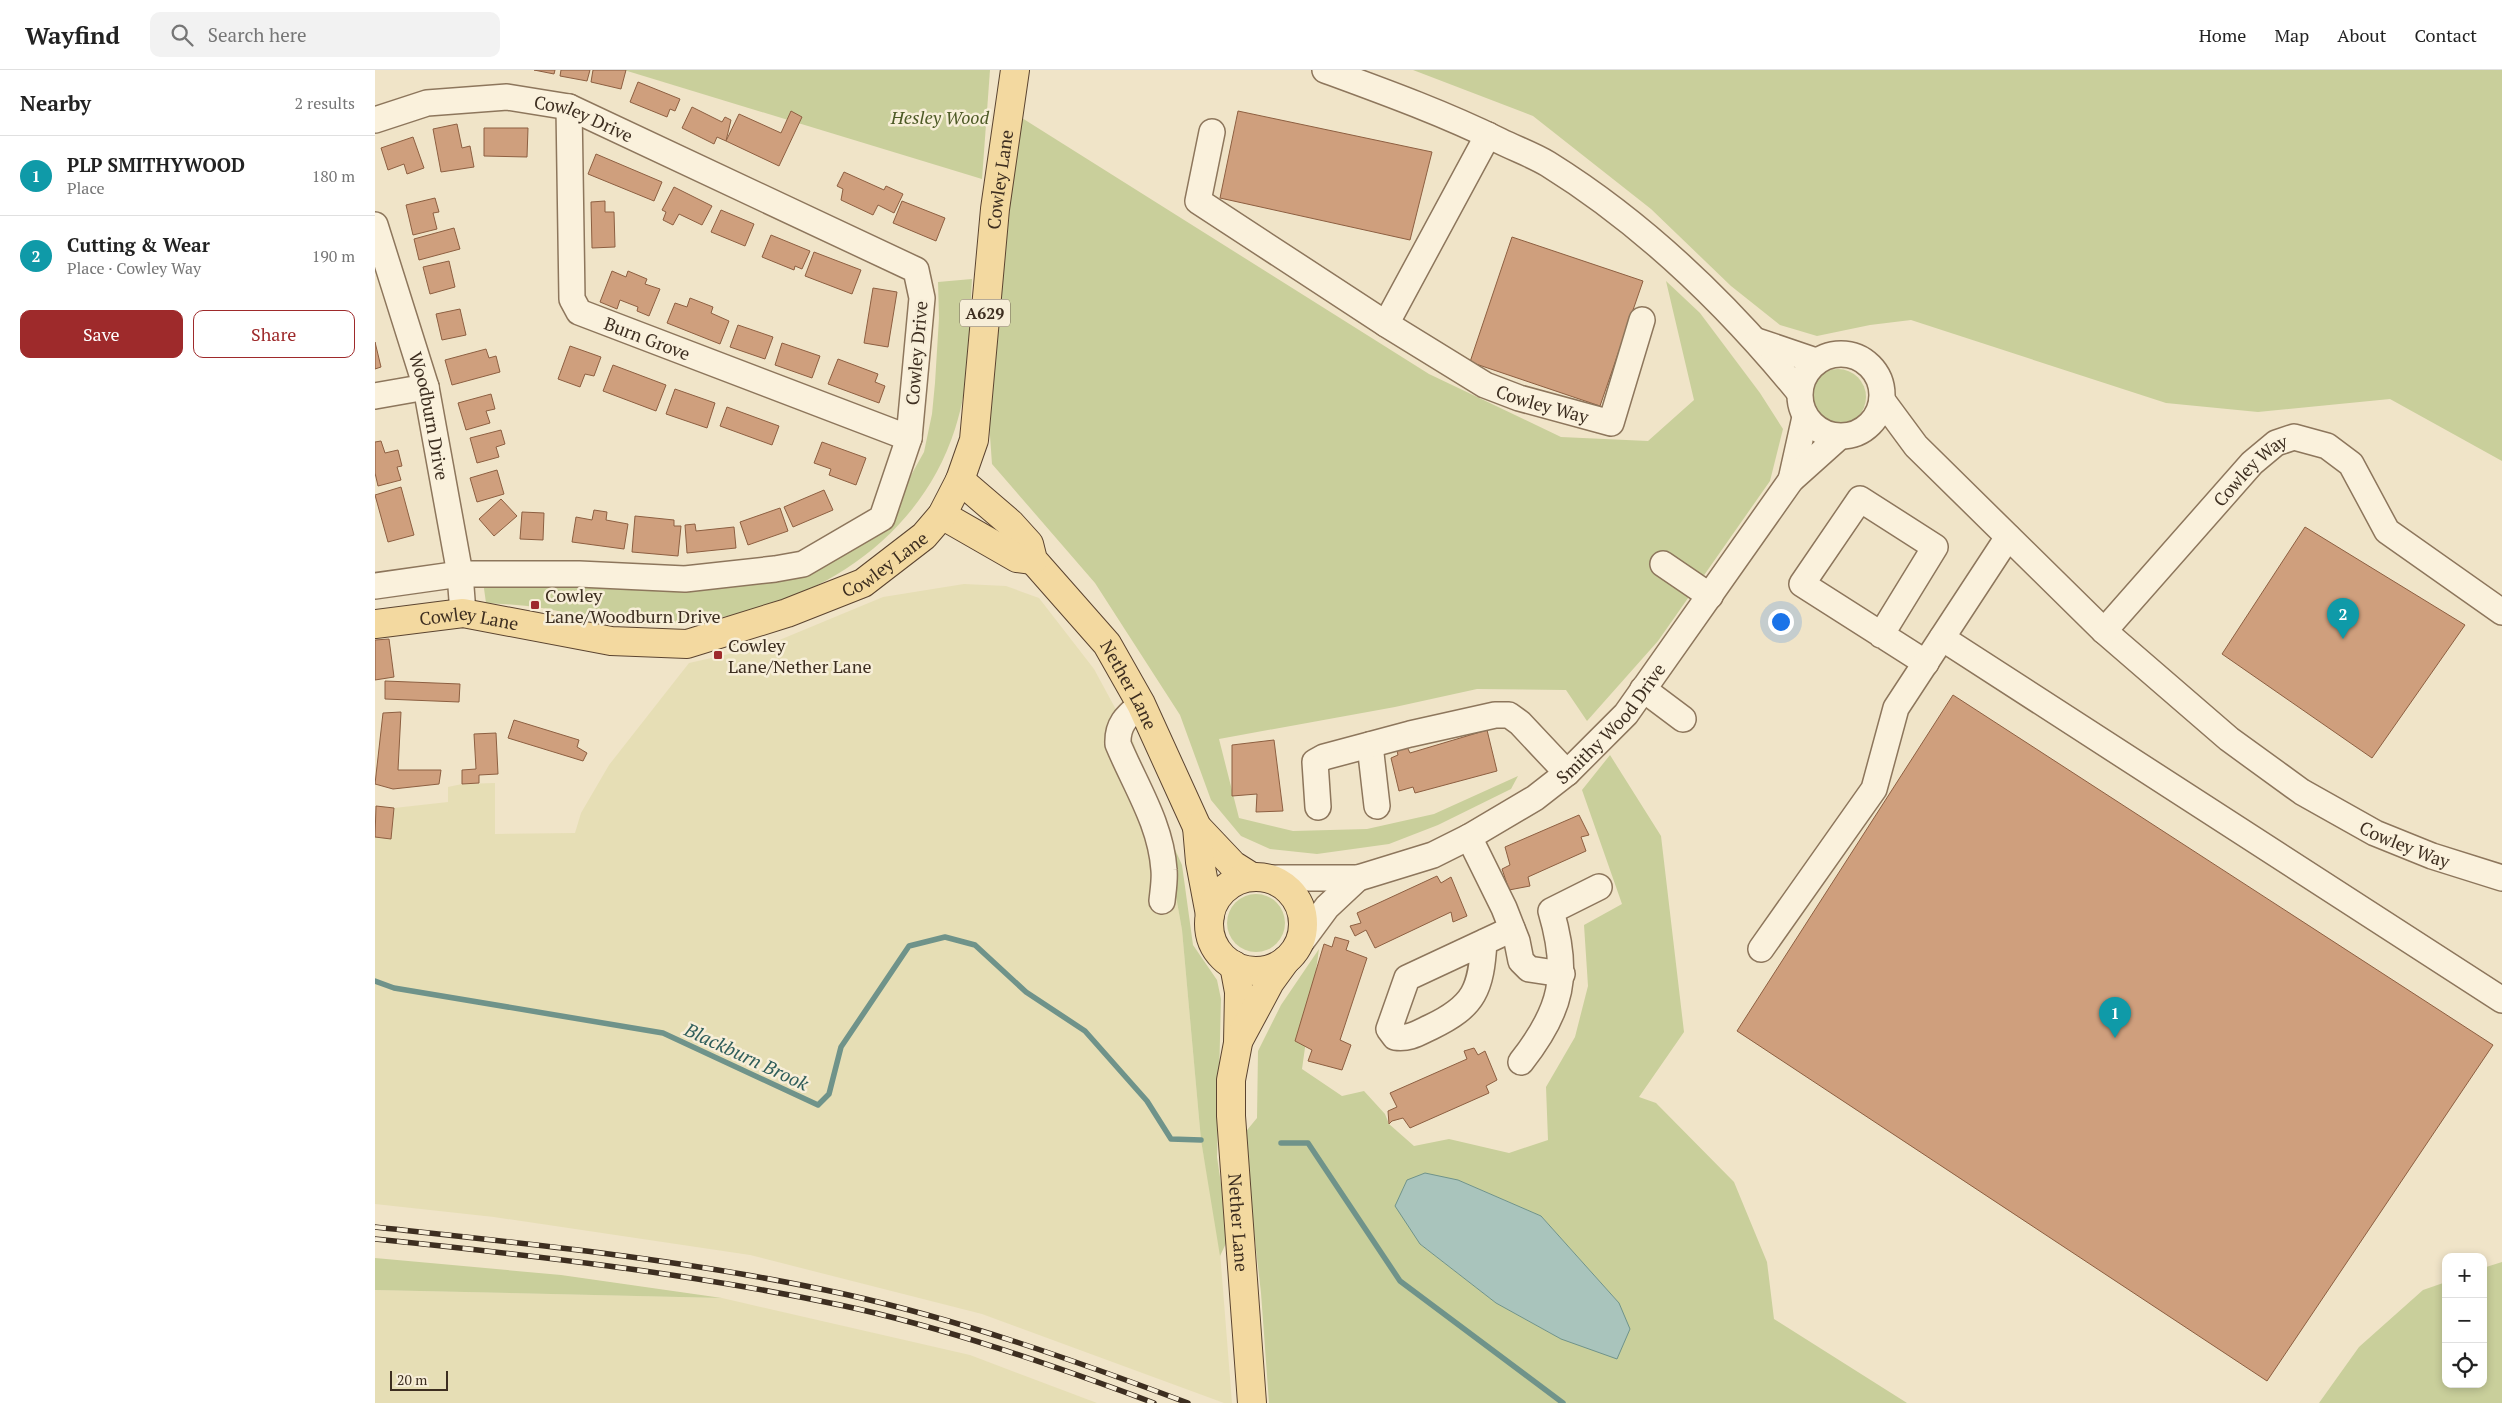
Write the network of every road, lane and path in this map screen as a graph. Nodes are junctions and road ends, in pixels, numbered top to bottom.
1 (1015, 70) edge
2 (1325, 70) edge
3 (569, 107) junction
4 (375, 120) edge
5 (1212, 132) dead end
6 (1488, 135) junction
7 (375, 225) edge
8 (1642, 320) dead end
9 (1386, 324) junction
10 (1757, 341) junction
11 (1816, 361) junction
12 (426, 387) junction
13 (1799, 392) junction
14 (375, 396) edge
15 (1882, 400) junction
16 (1805, 417) junction
17 (1864, 430) junction
18 (1839, 437) junction
19 (909, 438) junction
20 (1916, 446) junction
21 (960, 480) junction
22 (1791, 480) junction
23 (942, 515) junction
24 (2008, 537) junction
25 (1033, 560) junction
26 (1663, 564) dead end
27 (460, 574) junction
28 (375, 586) edge
29 (1710, 596) junction
30 (2502, 612) edge
31 (463, 613) junction
32 (375, 624) edge
33 (2104, 630) junction
34 (1881, 635) junction
35 (1942, 638) junction
36 (1926, 664) junction
37 (1643, 689) junction
38 (1141, 704) junction
39 (1683, 718) dead end
40 (1370, 745) junction
41 (1567, 773) junction
42 (1377, 806) dead end
43 (1318, 807) dead end
44 (1197, 827) junction
45 (1469, 837) junction
46 (1259, 878) junction
47 (1358, 878) junction
48 (2502, 878) edge
49 (1599, 887) dead end
50 (1162, 901) dead end
51 (1210, 915) junction
52 (1512, 929) junction
53 (1484, 942) dead end
54 (1761, 949) dead end
55 (1291, 954) junction
56 (1234, 965) junction
57 (1561, 974) junction
58 (2502, 1000) edge
59 (1237, 1043) junction
60 (1521, 1062) dead end
61 (1252, 1403) edge

1 - 21 main road, Cowley Lane / A629
2 - 6 street
3 - 4 street, Cowley Drive
3 - 19 street, Cowley Drive
3 - 19 street, Burn Grove
5 - 9 street, Cowley Way
6 - 9 street
6 - 10 street
7 - 12 street, Woodburn Drive
8 - 9 street, Cowley Way
10 - 11 street
10 - 13 street
11 - 13 street
11 - 15 street
12 - 14 street
12 - 27 street, Woodburn Drive
13 - 16 street
15 - 17 street
15 - 20 street, Cowley Way
16 - 18 street
16 - 22 street, Smithy Wood Drive
17 - 18 street
17 - 20 street, Cowley Way
18 - 22 street, Smithy Wood Drive
19 - 27 street, Cowley Drive
20 - 24 street, Cowley Way
21 - 23 main road, Cowley Lane / A629
21 - 25 main road, Nether Lane
22 - 29 street, Smithy Wood Drive
23 - 25 main road
23 - 31 main road, Cowley Lane / A629
24 - 33 street, Cowley Way
24 - 35 street
25 - 38 main road, Nether Lane
26 - 29 street
27 - 28 street, Cowley Drive
27 - 31 street, Woodburn Drive
29 - 37 street, Smithy Wood Drive
30 - 33 street, Cowley Way
31 - 32 main road, Cowley Lane / A629
33 - 48 street, Cowley Way
34 - 34 street
34 - 36 street
35 - 36 street
35 - 58 street
36 - 54 street
37 - 39 street
37 - 41 street, Smithy Wood Drive
38 - 44 main road, Nether Lane
38 - 50 street
40 - 41 street
40 - 42 street
40 - 43 street
41 - 45 street, Smithy Wood Drive
44 - 46 main road, Nether Lane
44 - 51 main road, Nether Lane
45 - 47 street, Smithy Wood Drive
45 - 52 street
46 - 47 street, Smithy Wood Drive
46 - 51 main road
46 - 55 main road
47 - 55 street, Smithy Wood Drive
49 - 57 street
51 - 56 main road
52 - 53 street
52 - 57 street
55 - 56 main road
55 - 59 main road, Nether Lane
56 - 59 main road, Nether Lane
57 - 60 street
59 - 61 main road, Nether Lane

